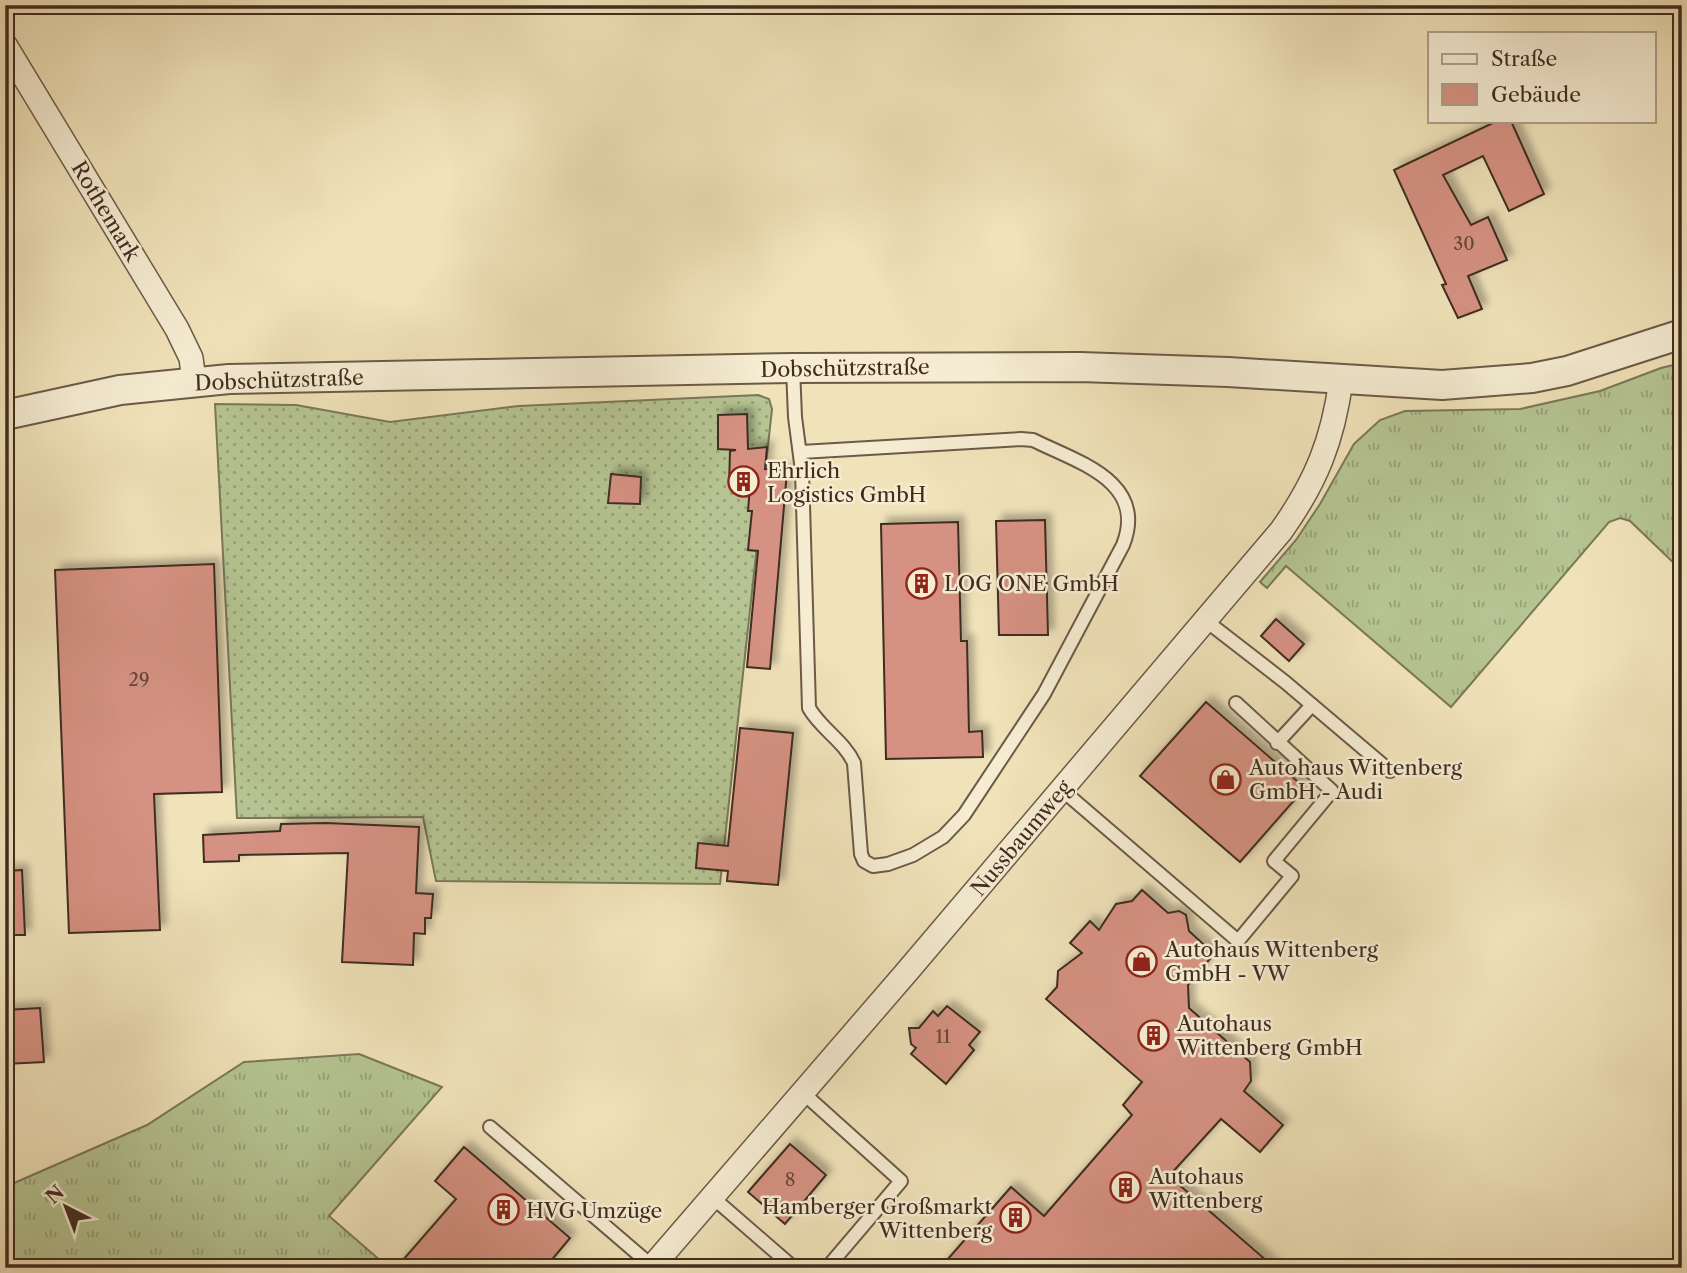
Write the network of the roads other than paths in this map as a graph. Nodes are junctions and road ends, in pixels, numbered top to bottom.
1 (5, 45) edge
2 (1682, 334) edge
3 (793, 368) junction
4 (1341, 380) junction
5 (194, 381) junction
6 (5, 415) edge
7 (800, 452) junction
8 (1205, 620) junction
9 (1236, 703) dead end
10 (1312, 705) junction
11 (1277, 743) junction
12 (1390, 771) dead end
13 (1062, 789) junction
14 (802, 1092) junction
15 (490, 1127) dead end
16 (711, 1196) junction
17 (652, 1267) edge
18 (794, 1268) edge
19 (827, 1268) edge

1 - 5 street, Rothemark
2 - 4 street, Dobschützstraße
3 - 4 street, Dobschützstraße
3 - 5 street, Dobschützstraße
3 - 7 lane
4 - 8 street, Nussbaumweg
5 - 6 street, Dobschützstraße
7 - 7 lane
8 - 10 lane
8 - 13 street, Nussbaumweg
9 - 11 lane
10 - 11 lane
10 - 12 lane
11 - 13 lane
13 - 14 street, Nussbaumweg
14 - 16 street, Nussbaumweg
14 - 19 lane
15 - 17 lane
16 - 17 street, Nussbaumweg
16 - 18 lane

